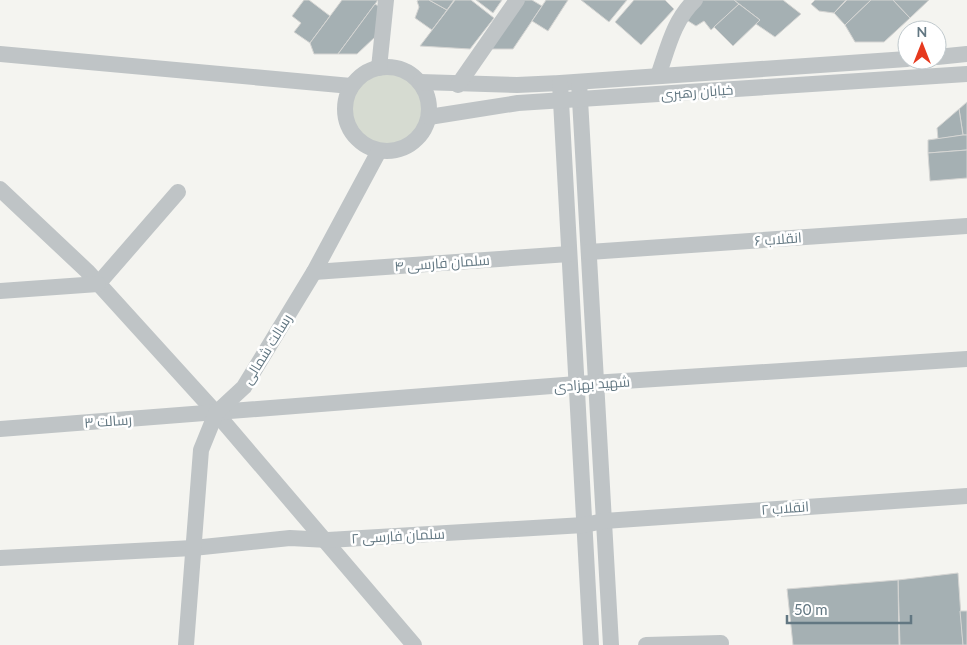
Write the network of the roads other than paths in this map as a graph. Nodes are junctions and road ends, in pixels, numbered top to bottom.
1 (386, 0) edge
2 (517, 0) edge
3 (695, 0) edge
4 (0, 54) edge
5 (967, 54) edge
6 (947, 56) edge
7 (897, 60) edge
8 (379, 68) junction
9 (967, 74) edge
10 (658, 76) junction
11 (420, 82) junction
12 (579, 82) junction
13 (560, 83) junction
14 (458, 85) junction
15 (351, 86) junction
16 (580, 100) junction
17 (561, 101) junction
18 (429, 117) junction
19 (379, 151) junction
20 (0, 189) edge
21 (178, 192) dead end
22 (967, 226) edge
23 (589, 252) junction
24 (570, 254) junction
25 (314, 272) junction
26 (98, 284) junction
27 (0, 291) edge
28 (967, 358) edge
29 (596, 383) junction
30 (577, 384) junction
31 (216, 413) junction
32 (0, 429) edge
33 (967, 496) edge
34 (604, 521) junction
35 (584, 525) junction
36 (323, 540) junction
37 (193, 548) junction
38 (0, 558) edge
39 (721, 643) dead end
40 (186, 645) edge
41 (414, 645) edge
42 (591, 645) edge
43 (610, 645) edge
44 (646, 645) edge

1 - 8 street
2 - 14 street
3 - 10 street
4 - 15 street
5 - 6 street
7 - 10 street, خیابان رهبری
8 - 11 street
8 - 15 street
9 - 16 street, خیابان رهبری
10 - 12 street, خیابان رهبری
11 - 14 street, خیابان رهبری
11 - 18 street
12 - 13 street, خیابان رهبری
12 - 16 street
13 - 14 street, خیابان رهبری
13 - 17 street
15 - 19 street
16 - 17 street, خیابان رهبری
16 - 23 street
17 - 18 street, خیابان رهبری
17 - 24 street
18 - 19 street
19 - 25 street, رسالت شمالی
20 - 26 street
21 - 26 street
22 - 23 street, انقلاب ۶
23 - 29 street
24 - 25 street, سلمان فارسی ۴
24 - 30 street
25 - 31 street, رسالت شمالی
26 - 27 street
26 - 31 street
28 - 29 street, شهید بهزادی
29 - 30 street, شهید بهزادی
29 - 34 street
30 - 31 street, شهید بهزادی
30 - 35 street
31 - 32 street, رسالت ۳
31 - 36 street
31 - 37 street, رسالت شمالی
33 - 34 street, انقلاب ۲
34 - 35 street, سلمان فارسی ۲
34 - 43 street
35 - 36 street, سلمان فارسی ۲
35 - 42 street
36 - 37 street, سلمان فارسی ۲
36 - 41 street
37 - 38 street, سلمان فارسی ۲
37 - 40 street, رسالت شمالی
39 - 44 street

